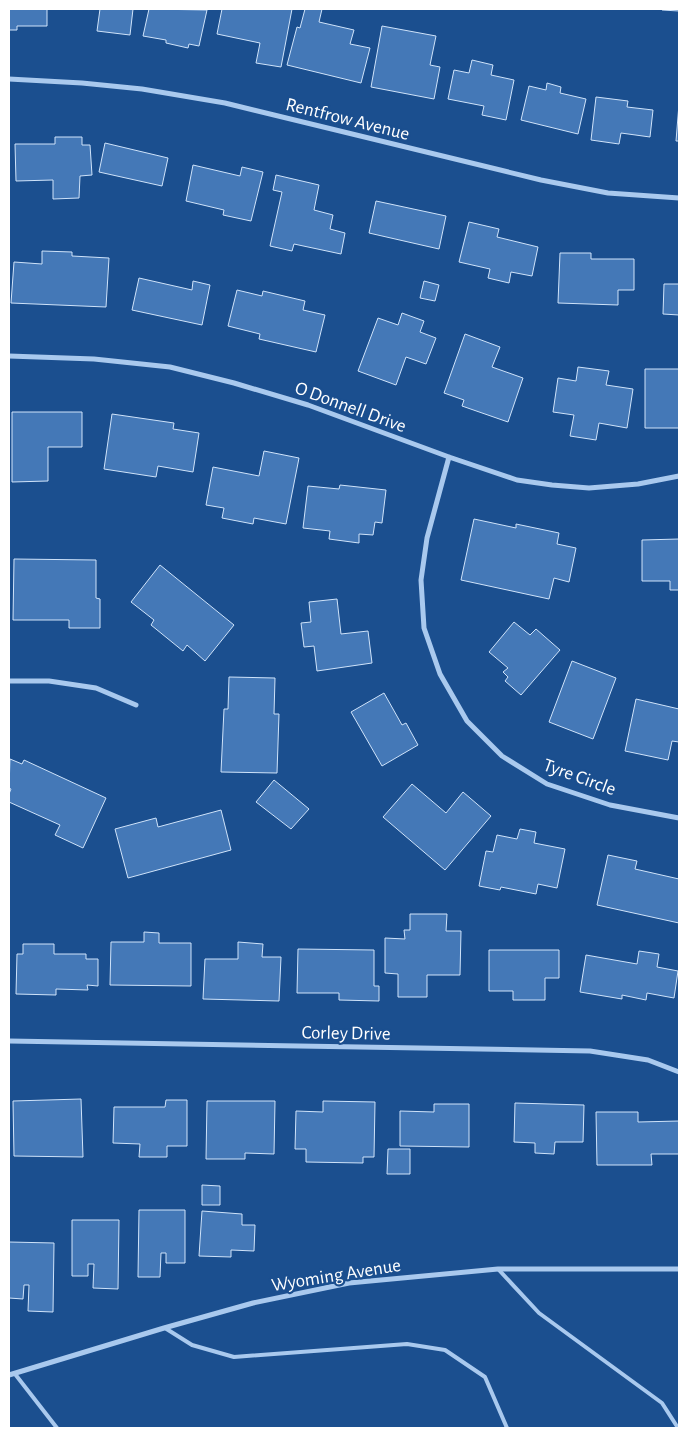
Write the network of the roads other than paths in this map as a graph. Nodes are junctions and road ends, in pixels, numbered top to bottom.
1 (9, 79) edge
2 (679, 198) edge
3 (9, 356) edge
4 (449, 457) junction
5 (679, 476) edge
6 (9, 681) edge
7 (136, 705) dead end
8 (679, 818) edge
9 (9, 1041) edge
10 (679, 1072) edge
11 (498, 1268) junction
12 (679, 1269) edge
13 (164, 1328) junction
14 (15, 1374) junction
15 (9, 1375) edge
16 (57, 1428) edge
17 (507, 1428) edge
18 (678, 1428) edge

1 - 2 street, Rentfrow Avenue
3 - 4 street, O Donnell Drive
4 - 5 street, O Donnell Drive
4 - 8 street, Tyre Circle
6 - 7 street
9 - 10 street, Corley Drive
11 - 12 street, Wyoming Avenue
11 - 13 street, Wyoming Avenue
11 - 18 lane
13 - 14 street, Wyoming Avenue
13 - 17 lane
14 - 15 street, Wyoming Avenue
14 - 16 lane

